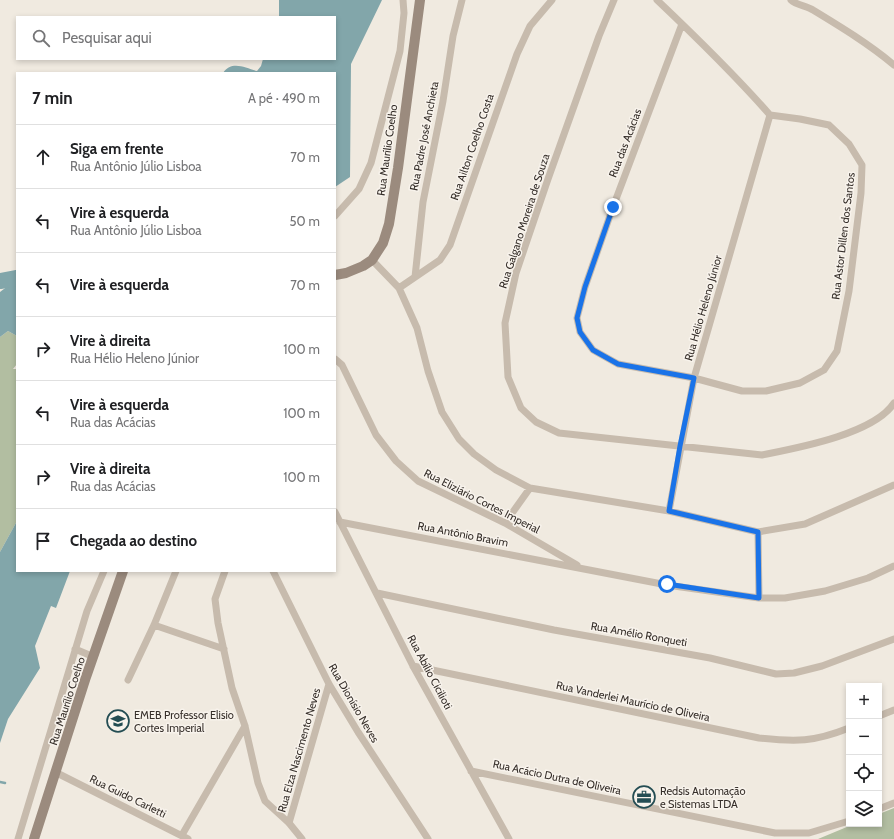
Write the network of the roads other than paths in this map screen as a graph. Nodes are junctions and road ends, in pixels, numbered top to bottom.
1 (403, 0) edge
2 (420, 0) edge
3 (462, 0) edge
4 (552, 0) edge
5 (614, 0) edge
6 (656, 0) edge
7 (793, 1) edge
8 (682, 24) junction
9 (894, 65) edge
10 (770, 115) junction
11 (336, 215) edge
12 (372, 260) junction
13 (336, 275) edge
14 (415, 277) junction
15 (399, 288) junction
16 (336, 360) edge
17 (694, 378) junction
18 (894, 403) edge
19 (680, 446) junction
20 (894, 485) edge
21 (530, 488) junction
22 (669, 511) junction
23 (336, 514) edge
24 (340, 522) junction
25 (505, 523) junction
26 (758, 532) junction
27 (894, 566) edge
28 (583, 568) junction
29 (104, 572) edge
30 (123, 572) edge
31 (176, 572) edge
32 (225, 572) edge
33 (273, 572) edge
34 (377, 593) junction
35 (759, 598) junction
36 (154, 625) junction
37 (894, 639) edge
38 (75, 649) junction
39 (224, 649) junction
40 (94, 657) junction
41 (413, 666) junction
42 (128, 680) dead end
43 (329, 684) junction
44 (894, 710) edge
45 (882, 715) edge
46 (245, 726) junction
47 (846, 729) edge
48 (471, 771) junction
49 (57, 773) junction
50 (894, 803) edge
51 (882, 808) edge
52 (846, 822) edge
53 (289, 823) junction
54 (185, 837) edge
55 (18, 839) edge
56 (34, 839) edge
57 (302, 839) edge
58 (428, 839) edge
59 (509, 839) edge

1 - 11 street
2 - 12 main road, Rua Maurílio Coelho
3 - 14 street, Rua Padre José Anchieta
4 - 14 street, Rua Ailton Coelho Costa
5 - 19 street, Rua Galgano Moreira de Souza
6 - 8 street
7 - 9 street
8 - 10 street
8 - 17 street, Rua das Acácias
10 - 17 street, Rua Hélio Heleno Júnior
10 - 17 street, Rua Astor Dillen dos Santos
12 - 13 main road, Rua Maurílio Coelho
12 - 15 street
14 - 15 street, Rua Ailton Coelho Costa
15 - 21 street
16 - 25 street, Rua Eliziário Cortes Imperial
17 - 19 street, Rua Hélio Heleno Júnior
18 - 19 street, Rua Galgano Moreira de Souza
19 - 22 street, Rua Hélio Heleno Júnior
20 - 26 street
21 - 22 street
21 - 25 street
22 - 26 street
23 - 24 street, Rua Abílio Cicilioti
24 - 28 street, Rua Antônio Bravim
24 - 34 street, Rua Abílio Cicilioti
25 - 28 street, Rua Eliziário Cortes Imperial
26 - 35 street
27 - 35 street, Rua Antônio Bravim
28 - 35 street, Rua Antônio Bravim
29 - 38 street
30 - 40 main road, Rua Maurílio Coelho
31 - 36 street
32 - 39 street
33 - 43 street, Rua Dionísio Neves
34 - 37 street, Rua Amélio Ronqueti
34 - 41 street, Rua Abílio Cicilioti
36 - 39 street
36 - 42 street
38 - 40 street
38 - 55 street
39 - 46 street
40 - 49 main road, Rua Maurílio Coelho
41 - 47 street, Rua Vanderlei Maurício de Oliveira
41 - 48 street, Rua Abílio Cicilioti
43 - 53 street, Rua Elza Nascimento Neves
43 - 58 street, Rua Dionísio Neves
44 - 45 street
46 - 53 street
46 - 54 street
48 - 52 street, Rua Acácio Dutra de Oliveira
48 - 59 street, Rua Abílio Cicilioti
49 - 54 street, Rua Guido Carletti
49 - 56 main road, Rua Maurílio Coelho
50 - 51 street
53 - 57 street

